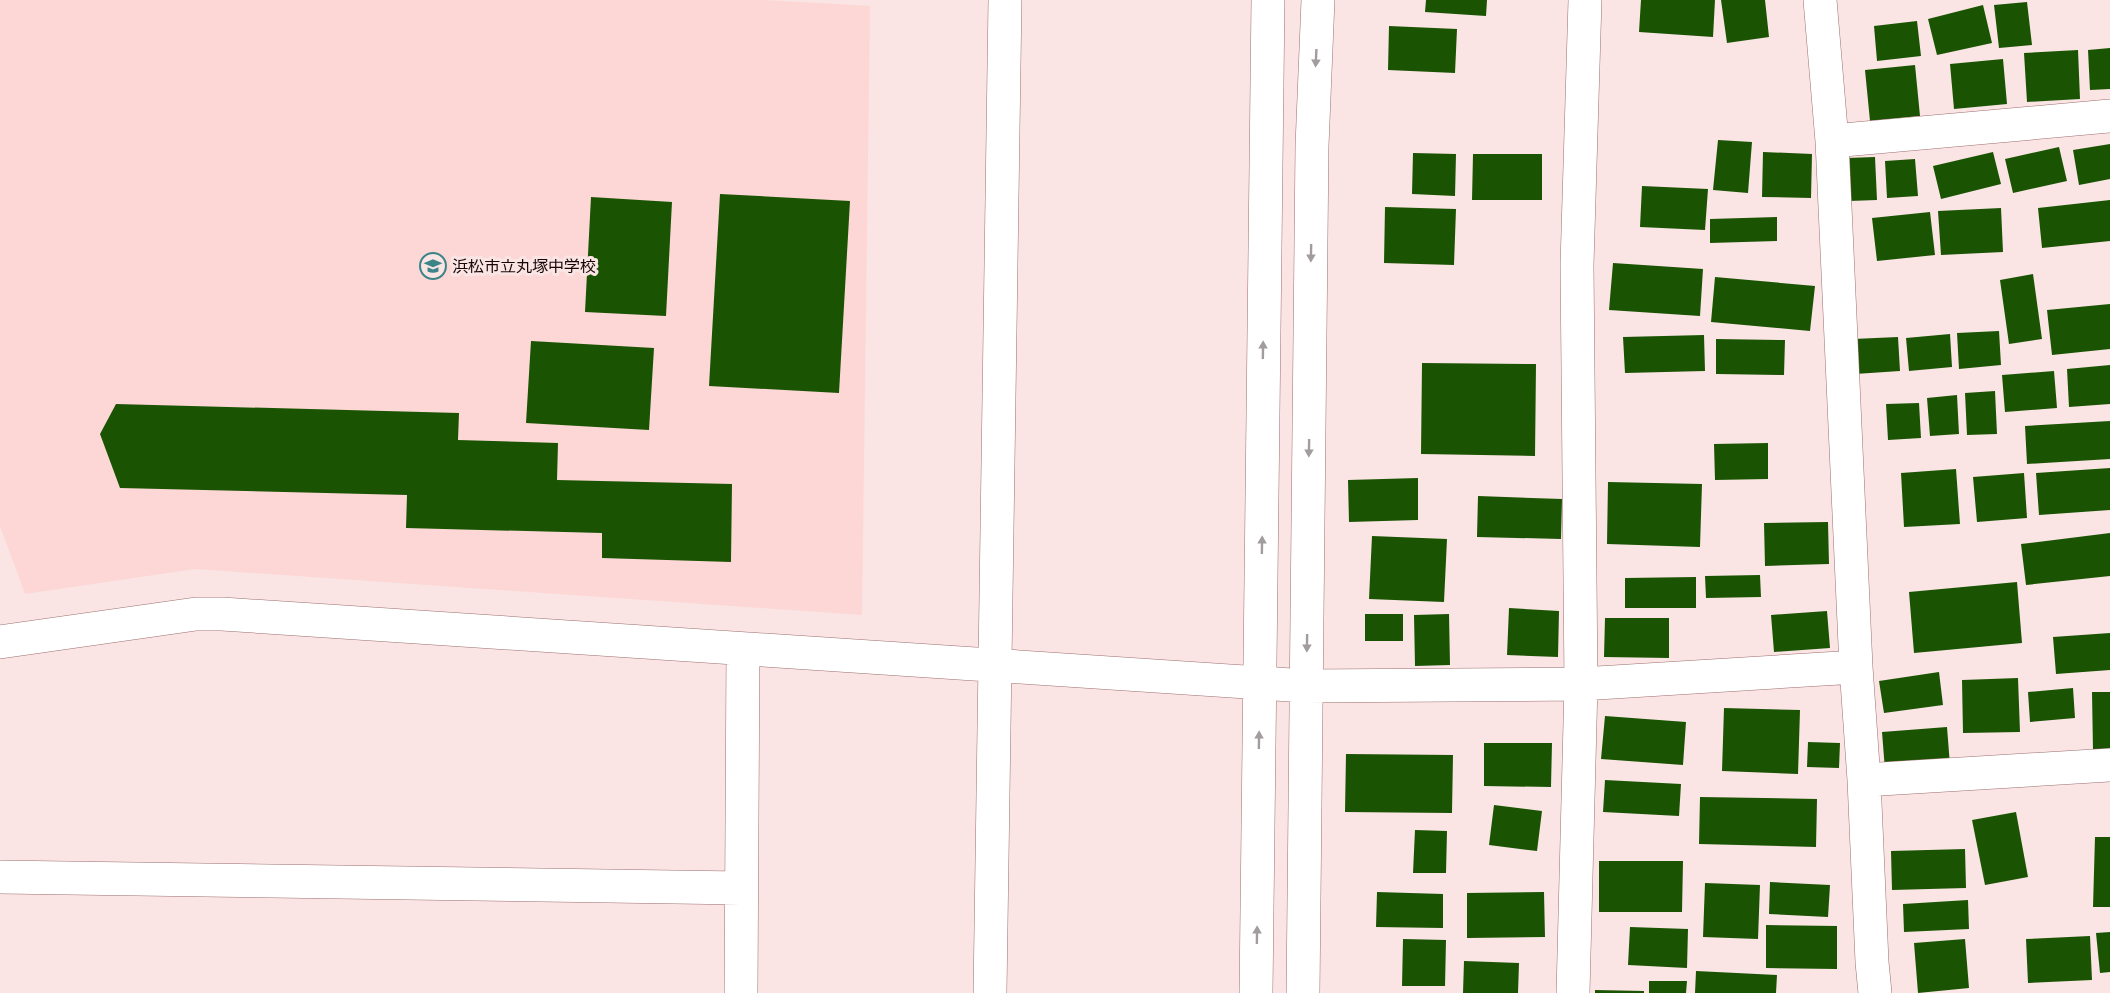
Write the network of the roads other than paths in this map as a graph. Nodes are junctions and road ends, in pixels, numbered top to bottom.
1 (1005, 0) edge
2 (1268, 0) edge
3 (1318, 0) edge
4 (1585, 0) edge
5 (1820, 0) edge
6 (2110, 116) edge
7 (1832, 141) junction
8 (0, 642) edge
9 (743, 649) junction
10 (996, 665) junction
11 (1856, 667) junction
12 (1260, 684) junction
13 (1581, 684) junction
14 (1306, 686) junction
15 (2110, 765) edge
16 (1864, 780) junction
17 (0, 877) edge
18 (741, 888) junction
19 (741, 993) edge
20 (990, 993) edge
21 (1256, 993) edge
22 (1303, 993) edge
23 (1573, 993) edge
24 (1875, 993) edge

1 - 10 street
12 -> 2 street
3 -> 14 street
4 - 13 street
5 - 7 street
6 - 7 street
7 - 11 street
8 - 9 street
9 - 10 street
9 - 18 street
10 - 12 street
10 - 20 street
11 - 13 street
11 - 16 street
12 - 14 street
21 -> 12 street
13 - 14 street
13 - 23 street
14 - 22 street
15 - 16 street
16 - 24 street
17 - 18 street
18 - 19 street

